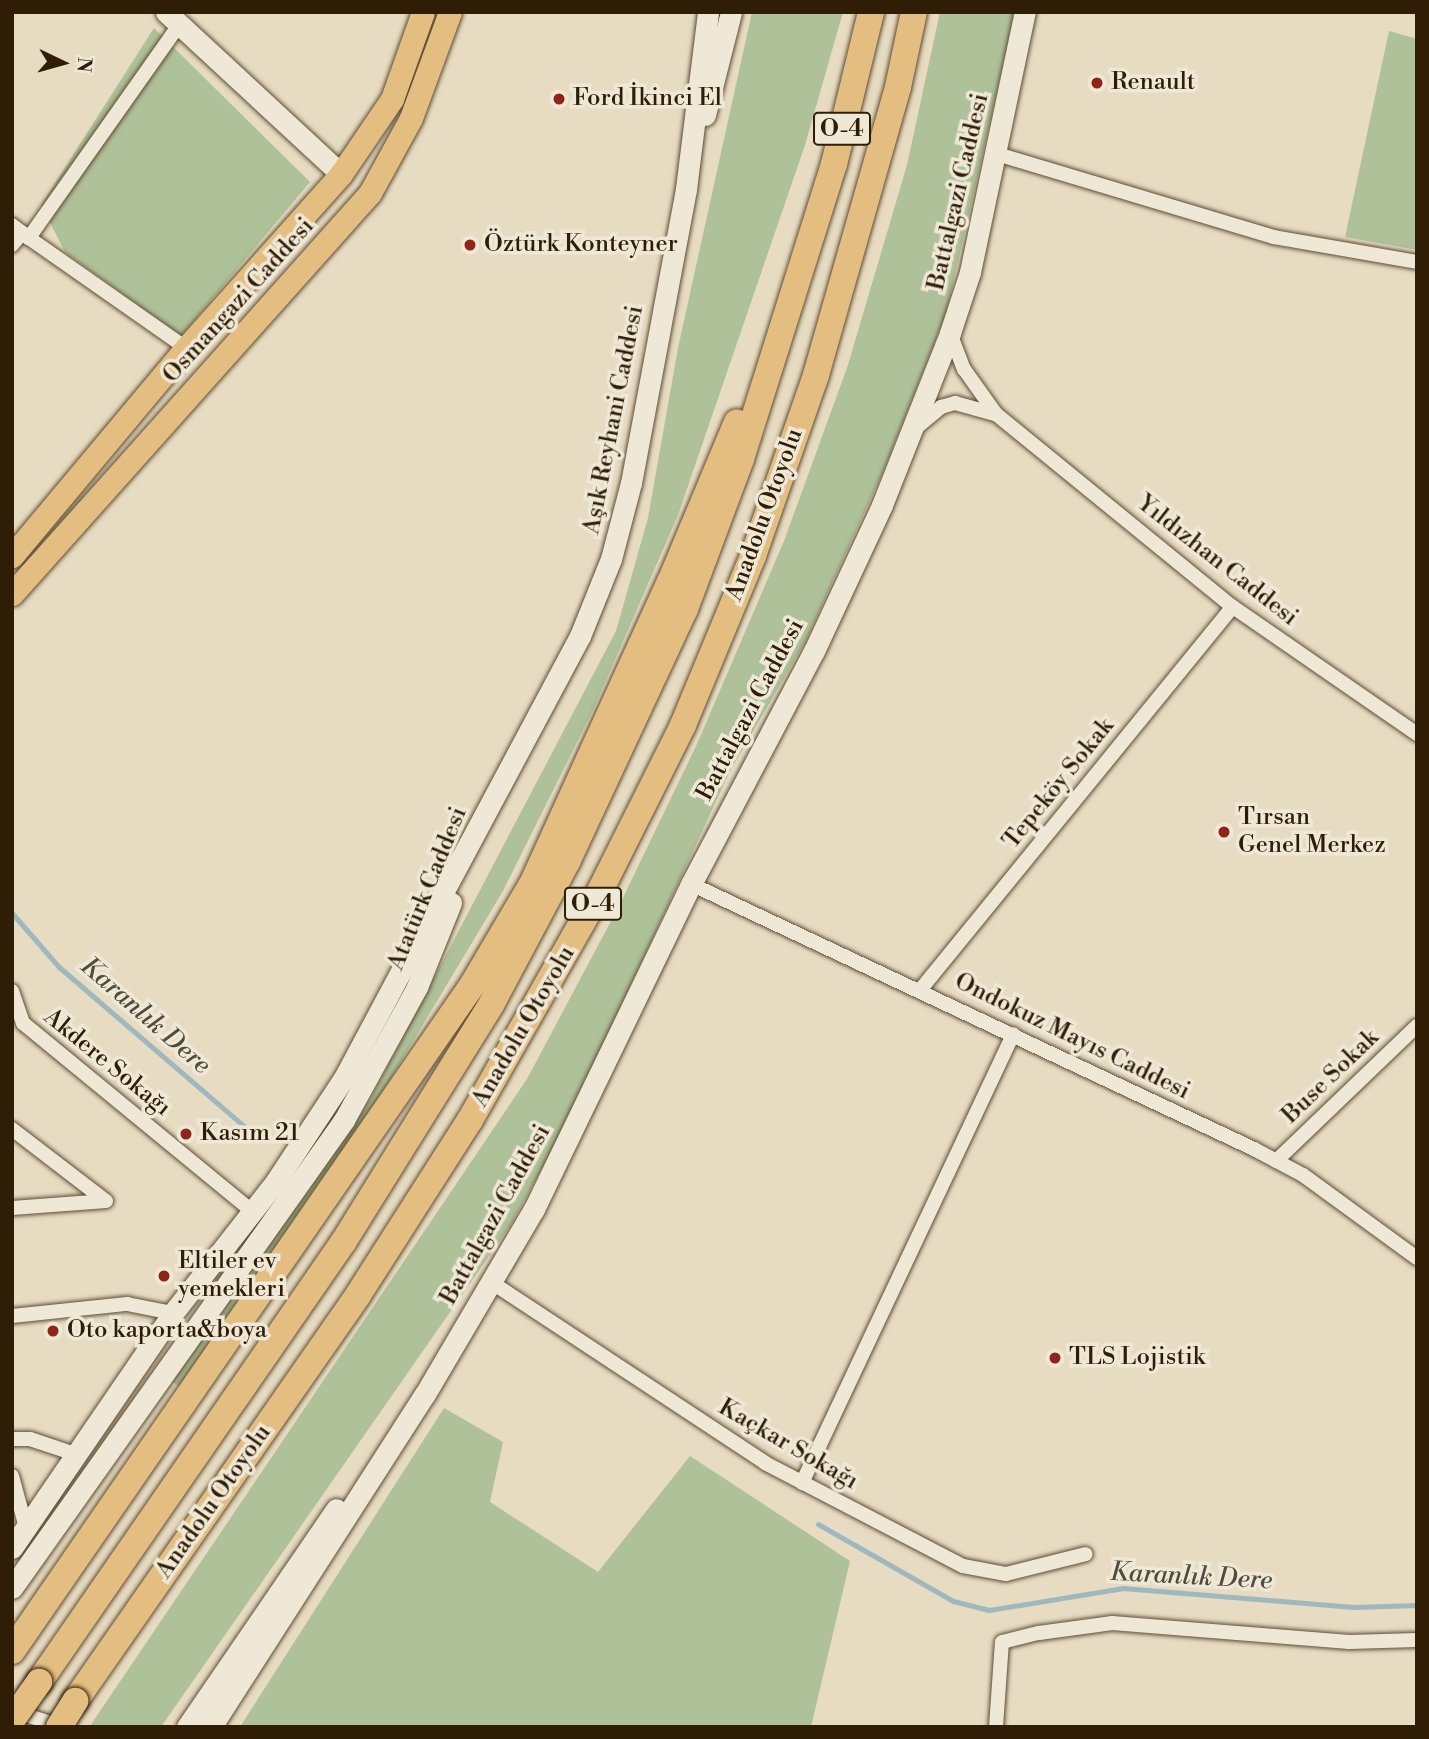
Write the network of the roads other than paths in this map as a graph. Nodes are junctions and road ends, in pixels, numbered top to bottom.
1 (423, 12) edge
2 (450, 12) edge
3 (708, 12) edge
4 (731, 12) edge
5 (871, 12) edge
6 (914, 12) edge
7 (1026, 12) edge
8 (172, 19) edge
9 (997, 155) junction
10 (341, 174) junction
11 (686, 189) junction
12 (21, 232) edge
13 (12, 245) edge
14 (810, 246) junction
15 (1417, 262) edge
16 (950, 333) junction
17 (186, 348) junction
18 (996, 414) junction
19 (911, 432) junction
20 (12, 556) edge
21 (13, 591) edge
22 (1233, 607) junction
23 (1417, 734) edge
24 (490, 804) junction
25 (691, 884) junction
26 (920, 989) junction
27 (12, 991) edge
28 (1417, 1026) edge
29 (1013, 1034) junction
30 (12, 1129) edge
31 (1276, 1161) junction
32 (12, 1208) edge
33 (253, 1212) junction
34 (1417, 1258) edge
35 (491, 1282) junction
36 (173, 1313) junction
37 (12, 1315) edge
38 (425, 1394) junction
39 (12, 1439) edge
40 (75, 1454) junction
41 (12, 1475) edge
42 (802, 1483) junction
43 (26, 1528) junction
44 (12, 1548) edge
45 (1086, 1554) dead end
46 (12, 1588) edge
47 (1417, 1640) edge
48 (12, 1651) edge
49 (226, 1705) junction
50 (12, 1710) edge
51 (12, 1720) edge
52 (61, 1727) edge
53 (187, 1727) edge
54 (211, 1727) edge
55 (225, 1727) edge
56 (996, 1727) edge

1 - 10 main road, Osmangazi Caddesi
2 - 21 main road, Osmangazi Caddesi
3 - 11 main road, Aşık Reyhani Caddesi
4 - 11 main road, Aşık Reyhani Caddesi
5 - 14 highway, Anadolu Otoyolu / O-4
6 - 52 highway, Anadolu Otoyolu / O-4, bridge
7 - 9 main road, Battalgazi Caddesi
8 - 10 main road
8 - 12 street
9 - 15 street
9 - 16 main road, Battalgazi Caddesi
10 - 17 main road, Osmangazi Caddesi
11 - 24 main road, Aşık Reyhani Caddesi
12 - 13 street
12 - 17 street
14 - 48 highway
14 - 51 highway, Anadolu Otoyolu / O-4, bridge
16 - 18 street
16 - 19 main road, Battalgazi Caddesi
17 - 20 main road, Osmangazi Caddesi
18 - 19 street
18 - 22 street, Yıldızhan Caddesi
19 - 25 main road, Battalgazi Caddesi
22 - 23 street, Yıldızhan Caddesi
22 - 26 street, Tepeköy Sokak
24 - 33 main road, Atatürk Caddesi
24 - 46 main road, Atatürk Caddesi
25 - 26 street, Ondokuz Mayıs Caddesi
25 - 35 main road, Battalgazi Caddesi
26 - 29 street, Ondokuz Mayıs Caddesi
27 - 33 street, Akdere Sokağı
28 - 31 street, Buse Sokak
29 - 31 street, Ondokuz Mayıs Caddesi
29 - 42 street
30 - 32 street
31 - 34 street, Ondokuz Mayıs Caddesi
33 - 36 main road, Atatürk Caddesi
35 - 38 main road, Battalgazi Caddesi
35 - 42 street, Kaçkar Sokağı
36 - 37 street
36 - 40 main road, Atatürk Caddesi
38 - 49 main road, Battalgazi Caddesi
38 - 53 main road, Battalgazi Caddesi
39 - 40 street
40 - 43 main road, Atatürk Caddesi
41 - 43 street
42 - 45 street, Kaçkar Sokağı
43 - 44 main road, Atatürk Caddesi
47 - 56 street
49 - 54 main road, Battalgazi Caddesi
49 - 55 main road
50 - 52 street

